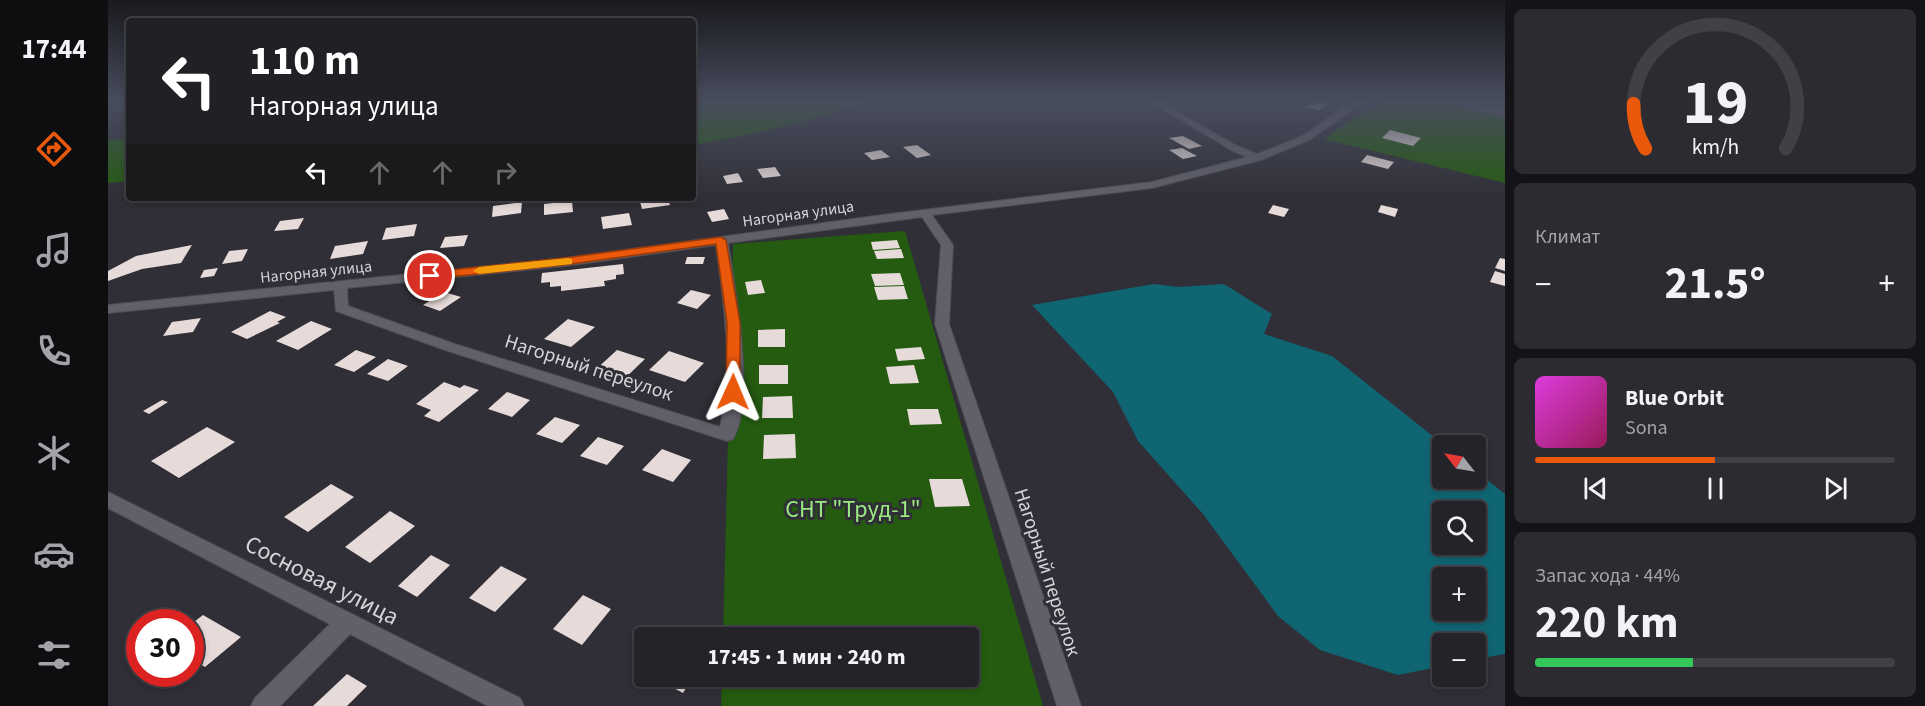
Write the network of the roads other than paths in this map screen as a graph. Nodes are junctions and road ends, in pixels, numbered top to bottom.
1 (1208, 133) edge
2 (1313, 133) edge
3 (1257, 158) junction
4 (925, 213) junction
5 (721, 240) junction
6 (340, 285) junction
7 (108, 309) edge
8 (108, 500) edge
9 (346, 623) junction
10 (263, 706) edge
11 (512, 706) edge
12 (1069, 706) edge

1 - 3 street
2 - 3 street, Нагорная улица
3 - 4 street, Нагорная улица
4 - 5 street, Нагорная улица
4 - 12 street, Нагорный переулок
5 - 6 street, Нагорная улица
5 - 6 street, Нагорный переулок
6 - 7 street, Нагорная улица
8 - 9 street, Сосновая улица
9 - 10 street
9 - 11 street, Сосновая улица

